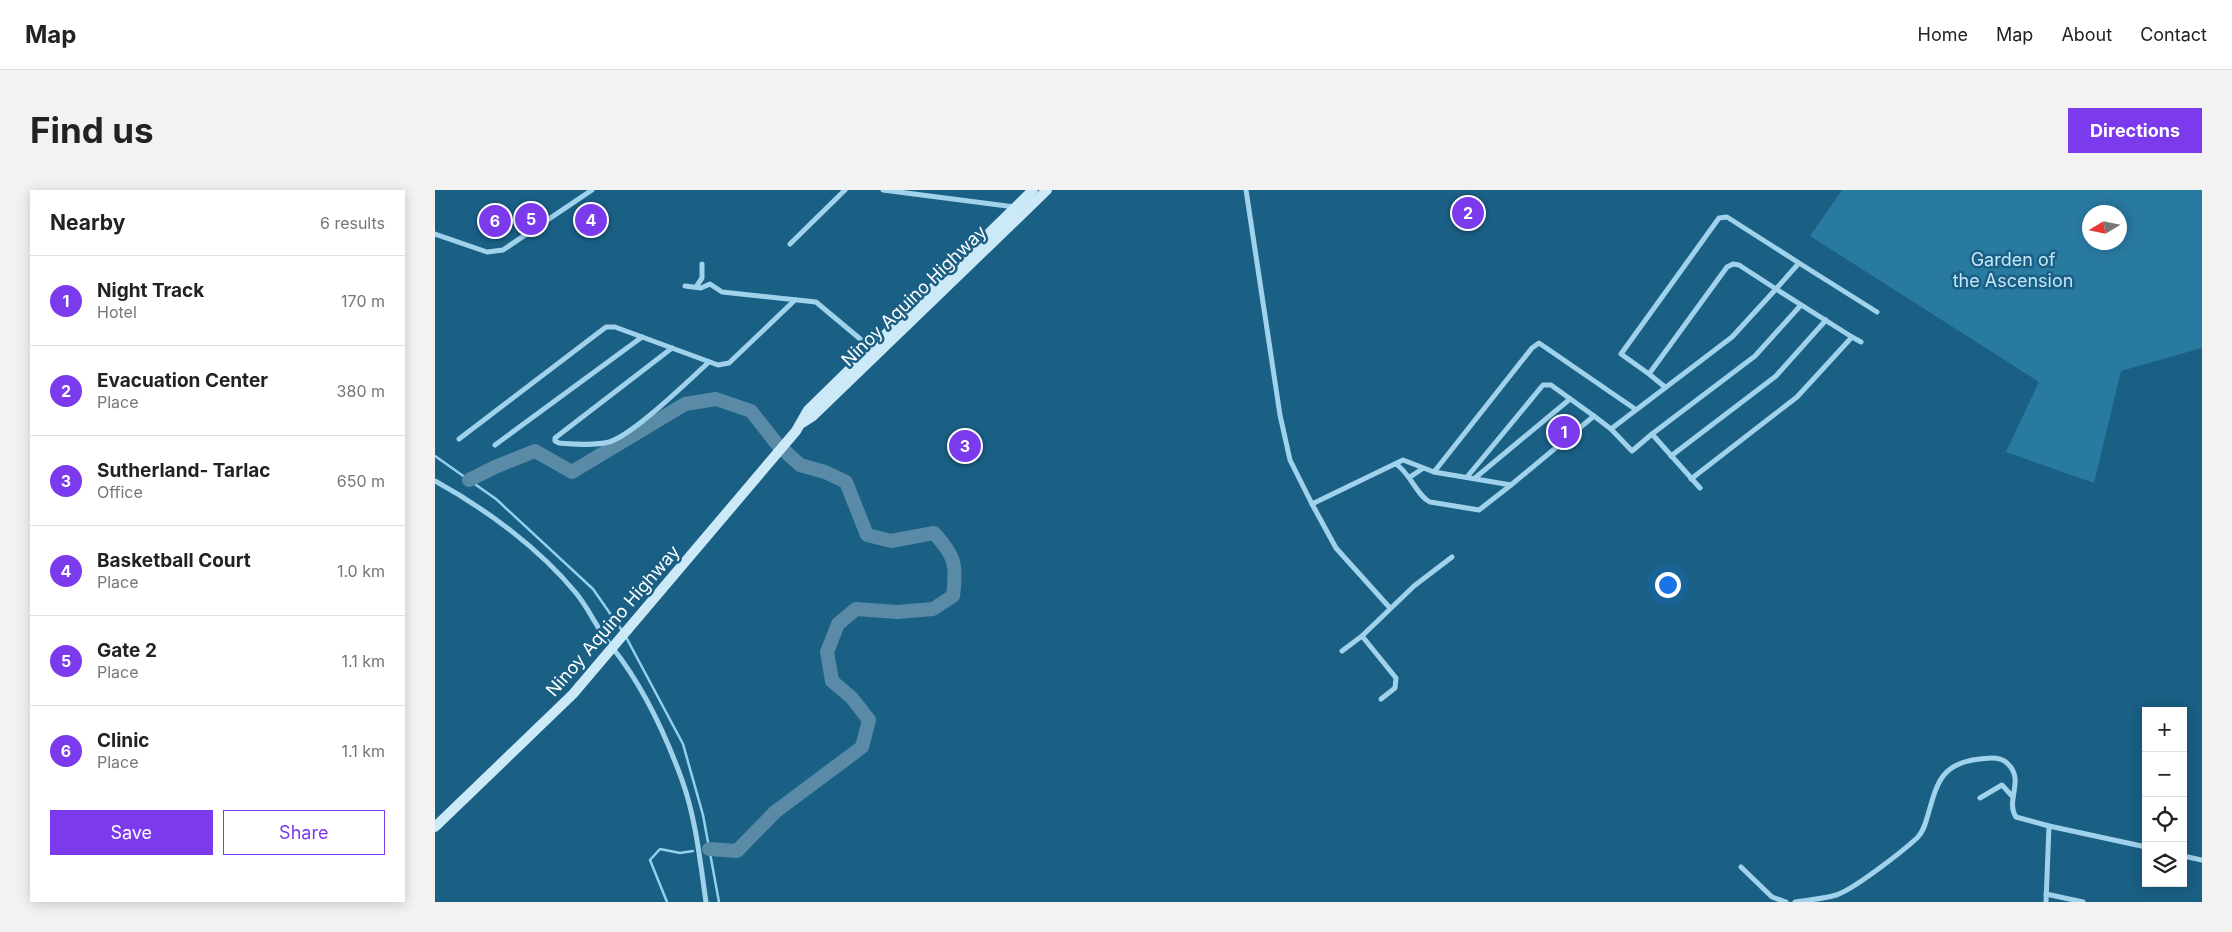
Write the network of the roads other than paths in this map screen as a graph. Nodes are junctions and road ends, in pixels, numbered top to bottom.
1 (592, 190) edge
2 (845, 190) edge
3 (883, 190) edge
4 (1047, 190) edge
5 (1246, 190) edge
6 (1030, 197) edge
7 (1015, 207) junction
8 (435, 234) edge
9 (993, 236) junction
10 (790, 244) dead end
11 (1799, 263) junction
12 (702, 264) dead end
13 (685, 286) dead end
14 (696, 288) junction
15 (1776, 289) junction
16 (795, 300) junction
17 (1801, 305) junction
18 (1877, 312) dead end
19 (1826, 320) junction
20 (642, 337) junction
21 (1852, 337) junction
22 (1861, 342) dead end
23 (672, 348) junction
24 (874, 350) junction
25 (709, 362) junction
26 (1649, 374) junction
27 (1665, 387) junction
28 (1570, 399) junction
29 (1635, 409) junction
30 (1594, 416) junction
31 (1611, 429) junction
32 (1652, 434) junction
33 (459, 439) dead end
34 (495, 445) dead end
35 (1671, 456) junction
36 (1396, 464) junction
37 (1423, 469) junction
38 (1434, 472) junction
39 (1410, 477) junction
40 (1467, 477) junction
41 (1475, 478) junction
42 (1691, 479) junction
43 (435, 481) edge
44 (1511, 485) junction
45 (1700, 488) dead end
46 (1312, 504) junction
47 (1452, 557) dead end
48 (1390, 608) junction
49 (1362, 636) junction
50 (613, 645) junction
51 (1342, 652) dead end
52 (1381, 699) dead end
53 (2013, 797) junction
54 (1979, 798) dead end
55 (2049, 826) junction
56 (435, 827) edge
57 (2142, 846) edge
58 (2187, 857) edge
59 (2202, 860) edge
60 (1741, 867) dead end
61 (2046, 894) junction
62 (706, 902) edge
63 (1786, 902) edge
64 (1795, 902) edge
65 (2046, 902) edge
66 (2083, 902) edge

1 - 8 street
2 - 10 street
3 - 7 street
4 - 6 main road, Ninoy Aquino Highway
5 - 46 street
6 - 7 main road, Ninoy Aquino Highway
6 - 9 main road, Ninoy Aquino Highway
7 - 9 main road, Ninoy Aquino Highway
9 - 24 main road, Ninoy Aquino Highway
11 - 15 street
11 - 18 street
11 - 26 street
12 - 14 street
13 - 14 street
14 - 16 street
15 - 17 street
15 - 26 street
15 - 27 street
16 - 24 street
16 - 25 street
17 - 19 street
17 - 32 street
19 - 21 street
19 - 35 street
20 - 23 street
20 - 33 street
20 - 34 street
21 - 22 street
21 - 42 street
23 - 25 street
23 - 25 street
24 - 50 main road, Ninoy Aquino Highway
26 - 27 street
27 - 29 street
28 - 30 street
28 - 40 street
28 - 41 street
29 - 31 street
29 - 38 street
30 - 31 street
30 - 44 street
31 - 32 street
32 - 35 street
35 - 42 street
36 - 37 street
36 - 39 street
36 - 46 street
37 - 38 street
37 - 39 street
38 - 40 street
39 - 44 street
40 - 41 street
41 - 44 street
42 - 45 street
43 - 50 street
46 - 48 street
47 - 48 street
48 - 49 street
49 - 51 street
49 - 52 street
50 - 56 main road, Ninoy Aquino Highway
50 - 62 street
53 - 54 street
53 - 55 street
53 - 64 street
55 - 57 street
55 - 61 street
58 - 59 street
60 - 63 street
61 - 65 street
61 - 66 street

